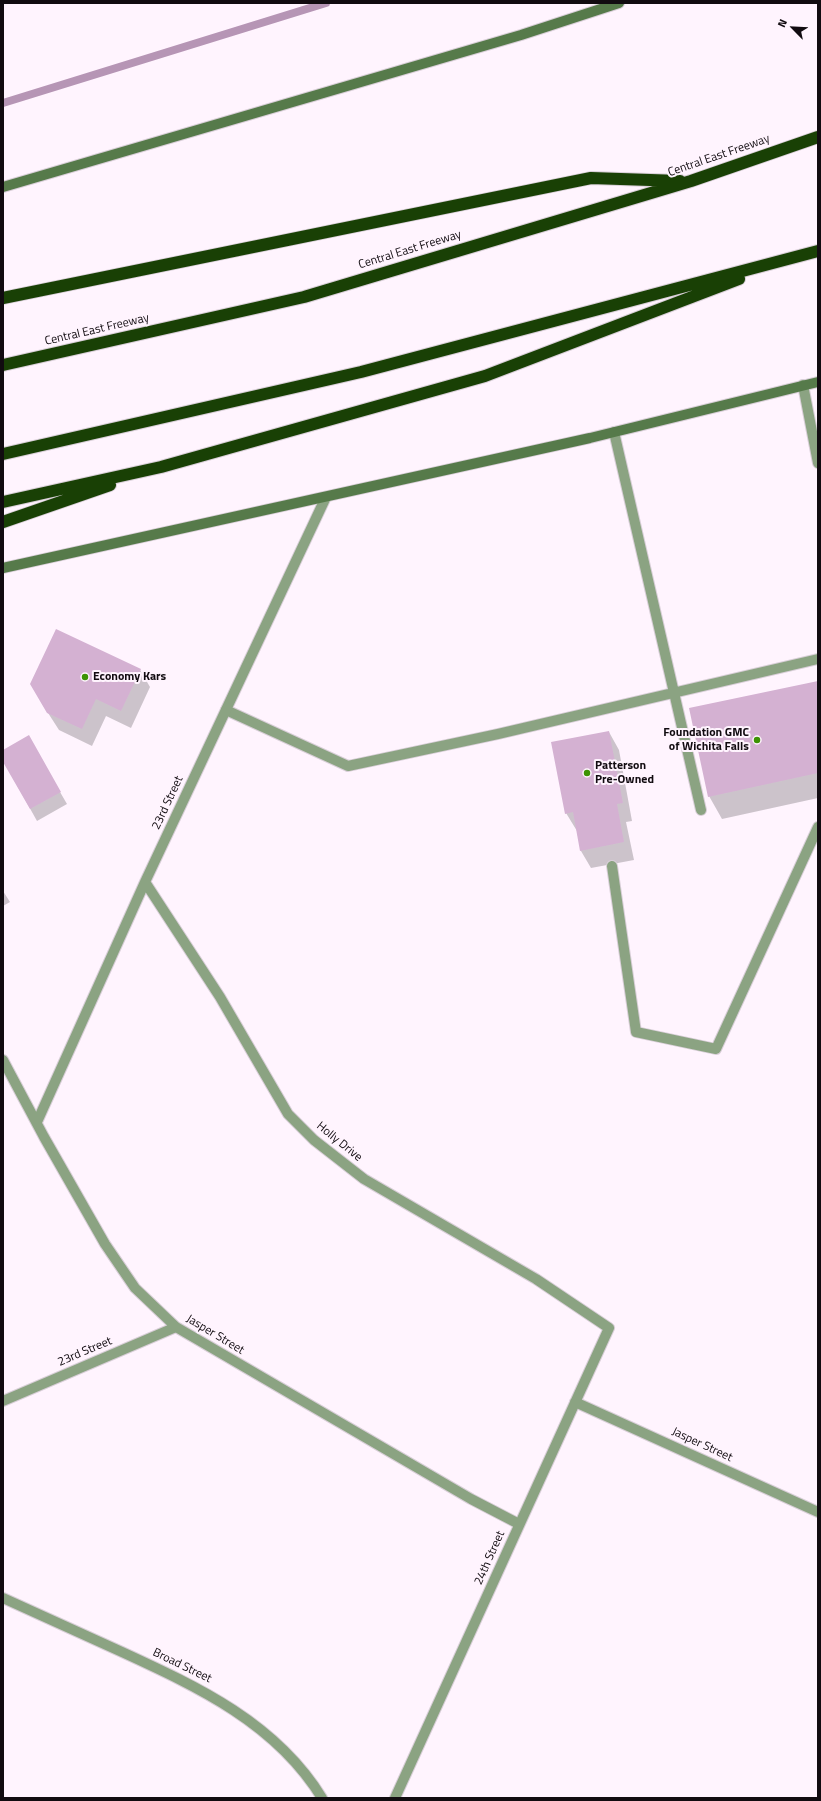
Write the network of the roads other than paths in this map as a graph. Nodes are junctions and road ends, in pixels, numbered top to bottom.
1 (619, 3) edge
2 (818, 137) edge
3 (691, 181) junction
4 (3, 187) edge
5 (818, 251) edge
6 (798, 257) junction
7 (3, 298) edge
8 (3, 366) edge
9 (818, 382) edge
10 (803, 385) junction
11 (614, 432) junction
12 (3, 454) edge
13 (818, 463) edge
14 (161, 467) junction
15 (326, 497) junction
16 (3, 502) edge
17 (3, 522) edge
18 (3, 568) edge
19 (818, 659) edge
20 (674, 693) junction
21 (226, 710) junction
22 (701, 810) dead end
23 (818, 827) edge
24 (612, 866) dead end
25 (145, 882) junction
26 (3, 1060) edge
27 (36, 1122) junction
28 (176, 1327) junction
29 (609, 1328) joint
30 (3, 1401) edge
31 (575, 1402) junction
32 (818, 1512) edge
33 (519, 1524) junction
34 (3, 1598) edge
35 (322, 1798) edge
36 (395, 1798) edge

1 - 4 main road
2 - 3 highway, Central East Freeway
3 - 7 highway
3 - 8 highway, Central East Freeway
5 - 6 highway
6 - 12 highway
6 - 14 highway
9 - 10 main road
10 - 11 main road
10 - 13 street
11 - 15 main road
11 - 20 street
14 - 16 highway
14 - 17 highway
15 - 18 main road
15 - 21 street, 23rd Street
19 - 20 street
20 - 21 street
20 - 22 street
21 - 25 street, 23rd Street
23 - 24 street
25 - 27 street, 23rd Street
25 - 29 street, Holly Drive
26 - 27 street, Jasper Street
27 - 28 street, Jasper Street
28 - 30 street, 23rd Street
28 - 33 street, Jasper Street
29 - 31 street, 24th Street
31 - 32 street, Jasper Street
31 - 33 street, 24th Street
33 - 36 street, 24th Street
34 - 35 street, Broad Street

